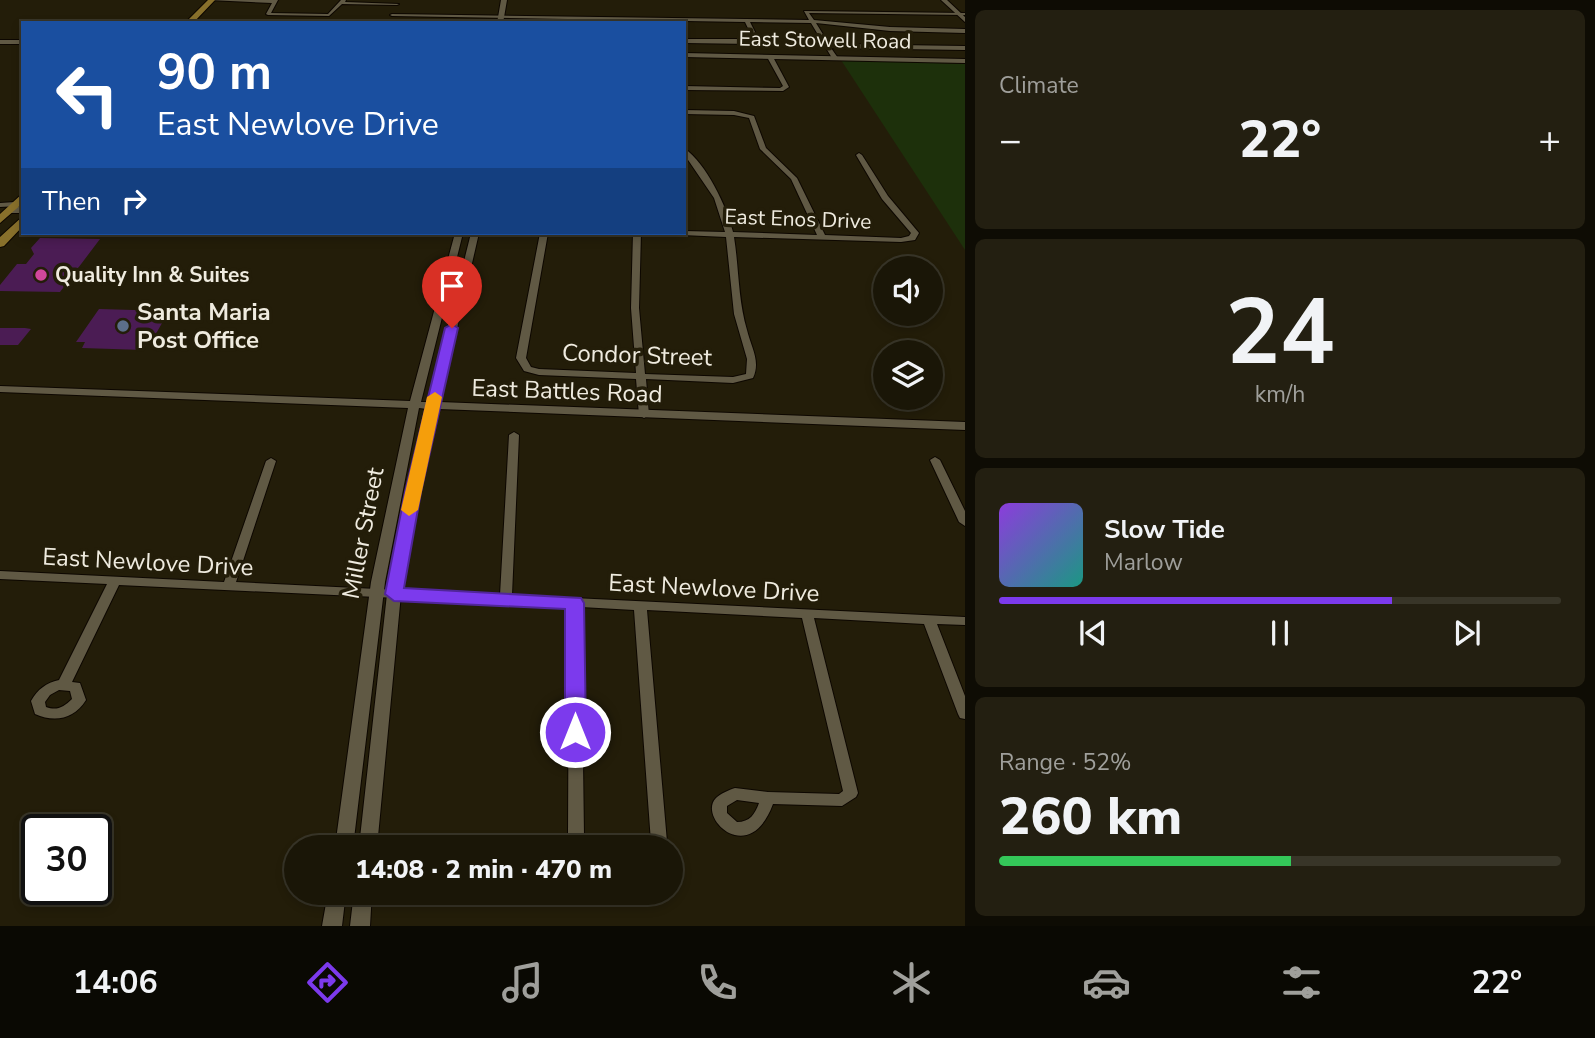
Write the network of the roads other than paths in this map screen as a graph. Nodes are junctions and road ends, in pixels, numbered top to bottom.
1 (216, 0) edge
2 (507, 0) edge
3 (944, 0) edge
4 (275, 1) edge
5 (343, 2) edge
6 (398, 2) edge
7 (852, 6) dead end
8 (857, 12) junction
9 (962, 14) edge
10 (392, 15) junction
11 (503, 20) edge
12 (965, 20) edge
13 (191, 21) edge
14 (200, 21) edge
15 (390, 21) edge
16 (567, 21) edge
17 (686, 22) edge
18 (747, 22) junction
19 (812, 22) junction
20 (965, 31) edge
21 (686, 41) edge
22 (0, 42) edge
23 (21, 42) edge
24 (828, 46) junction
25 (965, 48) edge
26 (686, 55) edge
27 (770, 57) junction
28 (835, 58) junction
29 (965, 61) edge
30 (686, 88) edge
31 (686, 112) edge
32 (686, 153) edge
33 (859, 155) dead end
34 (13, 206) edge
35 (0, 220) edge
36 (21, 221) edge
37 (686, 233) edge
38 (728, 234) junction
39 (458, 235) edge
40 (475, 235) edge
41 (544, 235) edge
42 (637, 235) edge
43 (822, 237) junction
44 (0, 244) edge
45 (640, 377) junction
46 (2, 391) edge
47 (414, 406) junction
48 (432, 407) junction
49 (644, 415) junction
50 (965, 426) edge
51 (513, 436) dead end
52 (935, 460) dead end
53 (271, 461) dead end
54 (965, 523) edge
55 (0, 575) edge
56 (115, 581) junction
57 (228, 587) junction
58 (376, 593) junction
59 (394, 594) junction
60 (506, 599) junction
61 (575, 603) junction
62 (640, 606) junction
63 (807, 614) junction
64 (929, 619) junction
65 (965, 621) edge
66 (64, 684) dead end
67 (965, 714) edge
68 (768, 798) dead end
69 (346, 835) edge
70 (369, 835) edge
71 (576, 835) edge
72 (658, 835) edge
73 (335, 905) edge
74 (362, 905) edge
75 (332, 926) edge
76 (360, 926) edge

1 - 4 street
1 - 13 main road
1 - 14 main road
2 - 11 street
3 - 9 street
4 - 5 street
5 - 6 street
6 - 10 street
7 - 8 street
8 - 9 street
8 - 19 street
9 - 12 street
10 - 11 street
10 - 15 street
11 - 16 street
17 - 18 street
18 - 19 street
18 - 21 street
19 - 20 street
19 - 24 street
22 - 23 main road
24 - 25 street
24 - 28 street
26 - 27 main road, East Stowell Road
27 - 28 main road, East Stowell Road
27 - 30 street
28 - 29 main road, East Stowell Road
31 - 43 street
32 - 38 street
33 - 43 street, East Enos Drive
34 - 35 main road
36 - 44 main road
37 - 38 street, East Enos Drive
38 - 43 street, East Enos Drive
38 - 45 street, Condor Street
39 - 47 street, Miller Street
40 - 48 street, Miller Street
41 - 45 street, Condor Street
42 - 45 street
45 - 49 street
46 - 47 street, East Battles Road
47 - 48 street, East Battles Road
47 - 58 street, Miller Street
48 - 49 street, East Battles Road
48 - 59 street, Miller Street
49 - 50 street, East Battles Road
51 - 60 street
52 - 54 street
53 - 57 street
55 - 56 street, East Newlove Drive
56 - 57 street, East Newlove Drive
56 - 66 street
57 - 58 street, East Newlove Drive
58 - 59 street, East Newlove Drive
58 - 69 street, Miller Street
59 - 60 street, East Newlove Drive
59 - 70 street, Miller Street
60 - 61 street, East Newlove Drive
61 - 62 street, East Newlove Drive
61 - 71 street
62 - 63 street, East Newlove Drive
62 - 72 street
63 - 64 street, East Newlove Drive
63 - 68 street
64 - 65 street, East Newlove Drive
64 - 67 street
73 - 75 street
74 - 76 street

